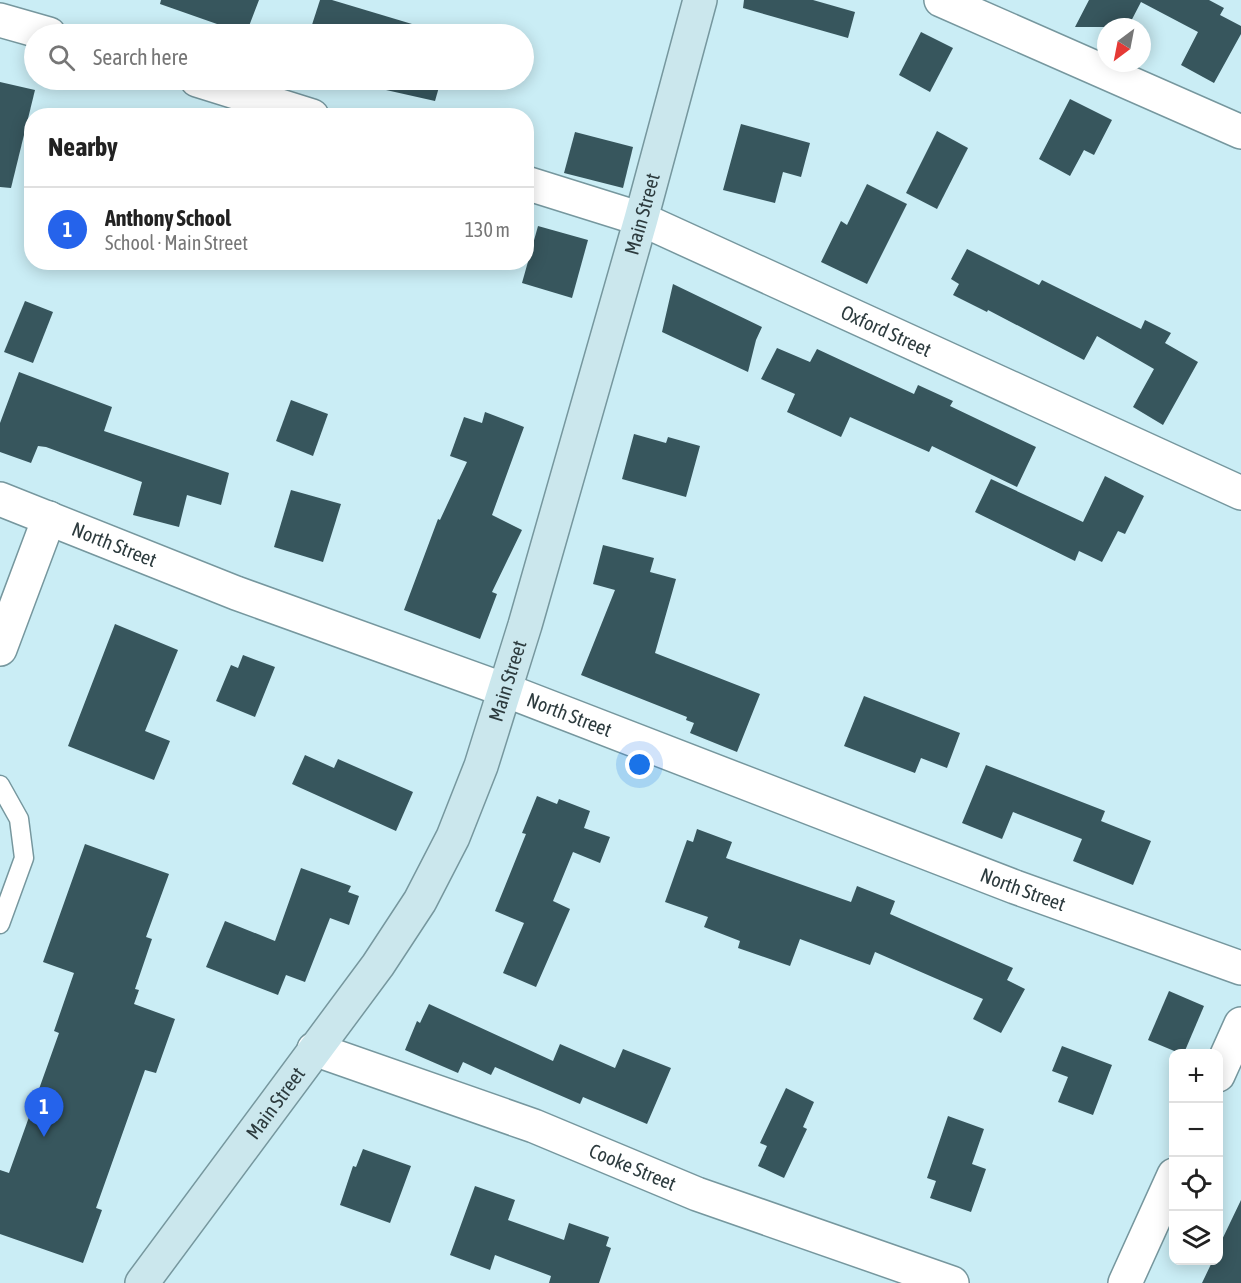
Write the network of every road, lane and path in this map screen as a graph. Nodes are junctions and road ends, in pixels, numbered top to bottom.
1 (700, 0) edge
2 (941, 0) edge
3 (0, 20) edge
4 (24, 27) edge
5 (229, 90) edge
6 (286, 108) edge
7 (1241, 132) edge
8 (534, 186) edge
9 (640, 219) junction
10 (1241, 493) edge
11 (0, 499) edge
12 (49, 518) junction
13 (0, 649) edge
14 (505, 690) junction
15 (0, 785) edge
16 (0, 924) edge
17 (1241, 968) edge
18 (1241, 1024) edge
19 (314, 1049) junction
20 (1223, 1064) edge
21 (1169, 1184) edge
22 (142, 1283) edge
23 (952, 1283) edge
24 (1125, 1283) edge

1 - 9 main road, Main Street
2 - 7 street
3 - 4 street
5 - 6 street
8 - 9 street, Oxford Street
9 - 10 street, Oxford Street
9 - 14 main road, Main Street
11 - 12 street, North Street
12 - 13 street
12 - 14 street, North Street
14 - 17 street, North Street
14 - 19 main road, Main Street
15 - 16 lane
18 - 20 street
19 - 22 main road, Main Street
19 - 23 street, Cooke Street
21 - 24 street

